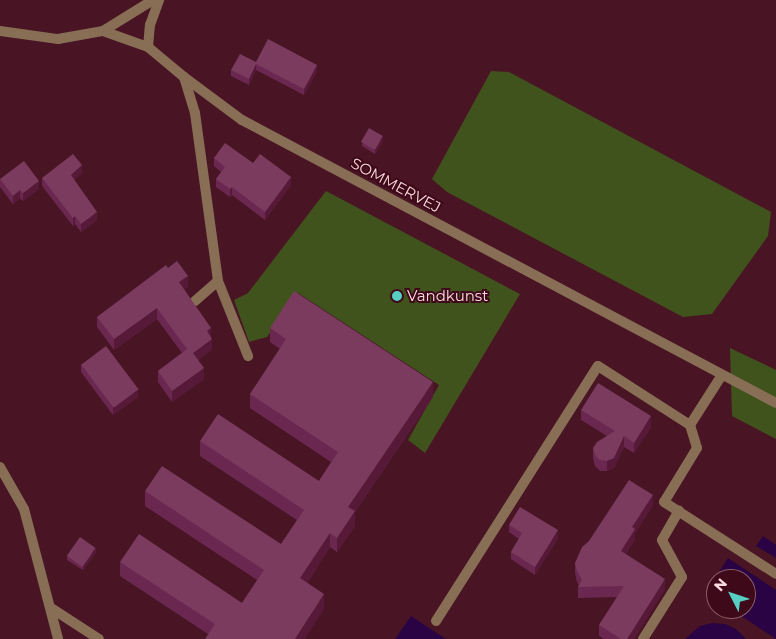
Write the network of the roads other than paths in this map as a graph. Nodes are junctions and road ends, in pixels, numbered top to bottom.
1 (153, 0) edge
2 (159, 0) edge
3 (0, 31) edge
4 (103, 31) junction
5 (148, 47) junction
6 (184, 76) junction
7 (218, 281) junction
8 (195, 301) edge
9 (248, 356) dead end
10 (722, 374) junction
11 (776, 404) edge
12 (690, 424) junction
13 (0, 467) edge
14 (679, 511) junction
15 (776, 574) edge
16 (51, 608) junction
17 (436, 621) dead end
18 (58, 639) edge
19 (99, 639) edge
20 (643, 639) edge

1 - 4 street
2 - 5 street
3 - 4 street, SOMMERVEJ
4 - 5 street, SOMMERVEJ
5 - 6 street, SOMMERVEJ
6 - 7 street
6 - 10 street, SOMMERVEJ
7 - 8 street
7 - 9 street
10 - 11 street, SOMMERVEJ
10 - 12 street
12 - 14 street
12 - 17 street
13 - 16 street
14 - 15 street
14 - 20 street
16 - 18 street
16 - 19 street

